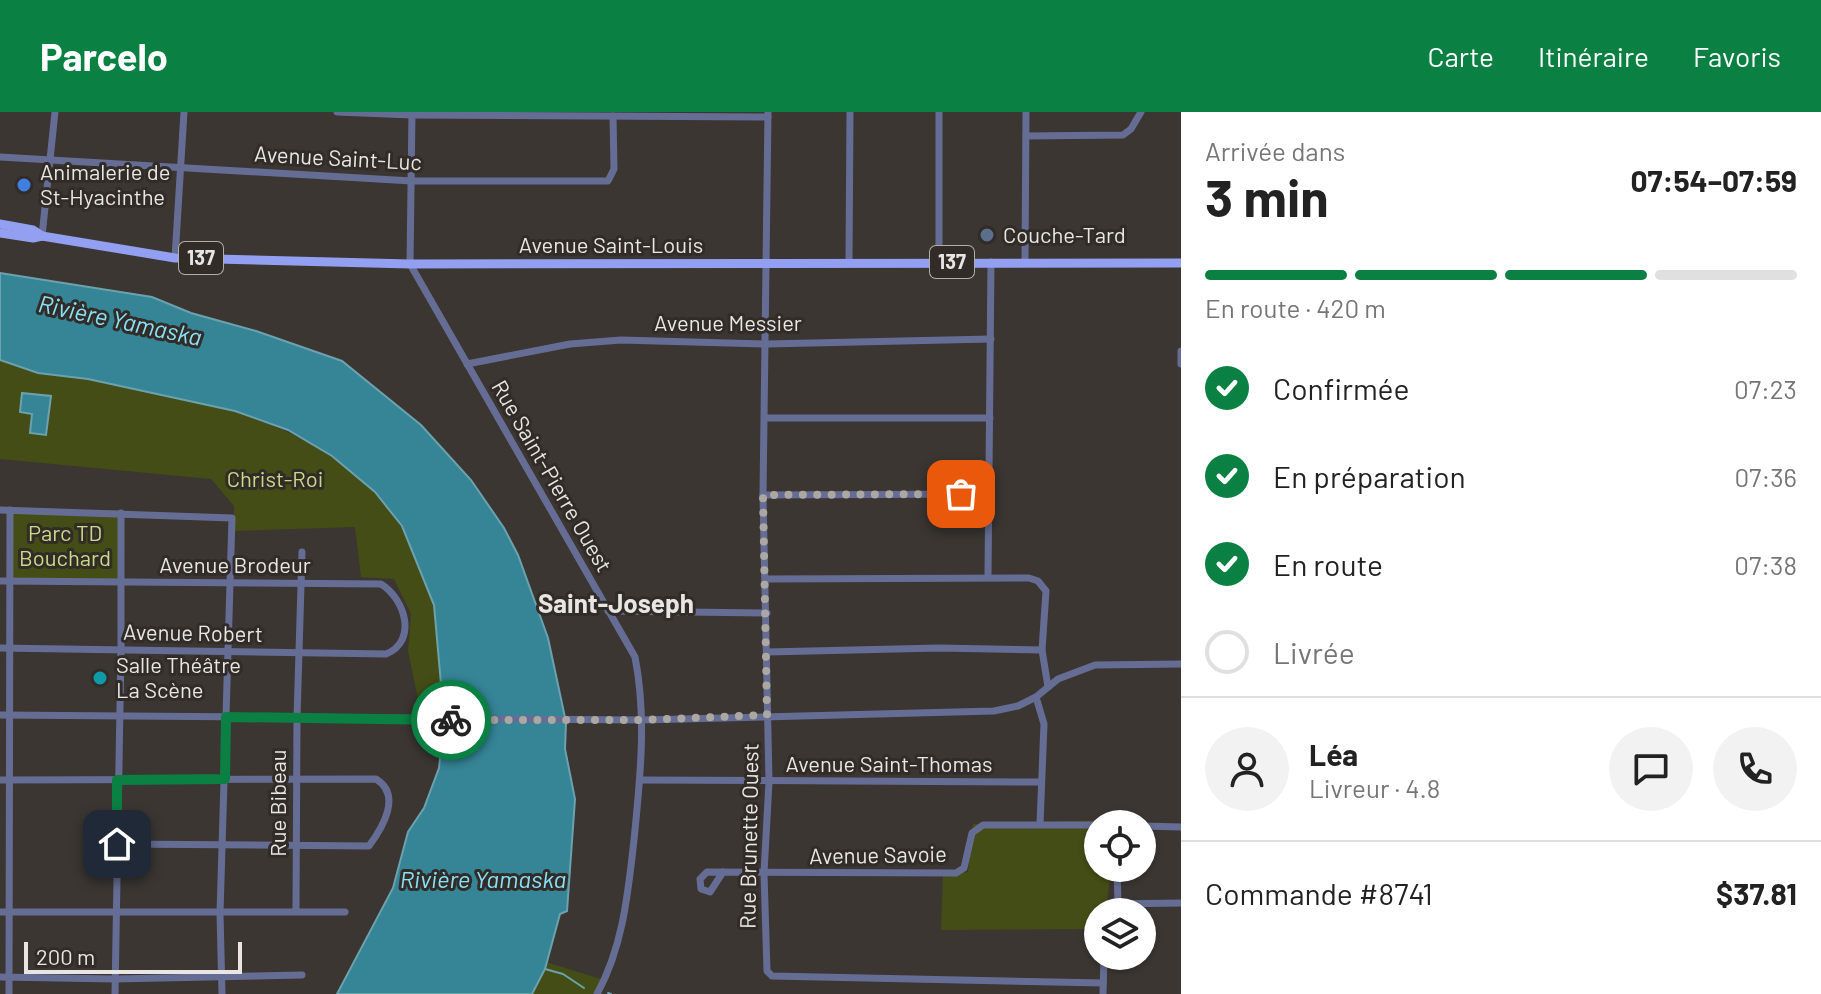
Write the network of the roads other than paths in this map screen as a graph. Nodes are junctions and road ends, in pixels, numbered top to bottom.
1 (55, 112) edge
2 (184, 112) edge
3 (337, 112) edge
4 (850, 112) edge
5 (939, 112) edge
6 (1026, 112) edge
7 (1141, 112) edge
8 (412, 114) edge
9 (768, 114) edge
10 (613, 116) junction
11 (1026, 136) junction
12 (0, 157) edge
13 (49, 159) junction
14 (181, 169) junction
15 (412, 181) junction
16 (0, 224) edge
17 (0, 233) edge
18 (42, 236) junction
19 (175, 258) junction
20 (849, 262) junction
21 (939, 262) junction
22 (991, 262) junction
23 (1025, 262) junction
24 (768, 263) junction
25 (1181, 263) edge
26 (410, 264) junction
27 (991, 339) junction
28 (767, 344) junction
29 (1181, 351) edge
30 (467, 364) junction
31 (1181, 364) edge
32 (766, 418) junction
33 (990, 418) junction
34 (989, 494) junction
35 (763, 495) junction
36 (0, 510) edge
37 (10, 510) junction
38 (121, 513) junction
39 (302, 552) dead end
40 (988, 576) junction
41 (766, 579) junction
42 (0, 581) edge
43 (10, 581) junction
44 (119, 582) junction
45 (230, 583) junction
46 (301, 584) junction
47 (608, 611) junction
48 (767, 613) junction
49 (0, 648) edge
50 (10, 649) junction
51 (121, 649) junction
52 (1042, 650) junction
53 (228, 652) junction
54 (767, 652) junction
55 (299, 653) junction
56 (386, 654) joint
57 (1181, 664) edge
58 (1048, 687) junction
59 (1036, 697) junction
60 (0, 715) edge
61 (10, 715) junction
62 (767, 715) junction
63 (119, 716) junction
64 (226, 717) junction
65 (297, 718) junction
66 (642, 720) junction
67 (225, 779) junction
68 (297, 779) junction
69 (0, 780) edge
70 (9, 780) junction
71 (117, 780) junction
72 (640, 780) junction
73 (769, 782) junction
74 (1041, 782) junction
75 (1040, 824) junction
76 (1084, 825) edge
77 (1156, 826) edge
78 (1181, 827) edge
79 (5, 843) edge
80 (117, 844) junction
81 (223, 845) junction
82 (296, 845) junction
83 (723, 872) dead end
84 (764, 873) junction
85 (1156, 903) edge
86 (1181, 903) edge
87 (296, 911) junction
88 (4, 912) edge
89 (345, 912) dead end
90 (116, 913) junction
91 (220, 913) junction
92 (1103, 970) edge
93 (302, 975) dead end
94 (222, 976) junction
95 (4, 977) edge
96 (115, 979) junction
97 (1103, 983) junction
98 (9, 994) edge
99 (115, 994) edge
100 (222, 994) edge
101 (597, 994) edge
102 (1103, 994) edge

1 - 13 street
2 - 14 street
3 - 8 street
4 - 20 street
5 - 21 street
6 - 11 street
7 - 11 street
8 - 10 street
8 - 15 street
9 - 10 street
9 - 24 street, Rue Brunette Ouest
10 - 15 street, Avenue Saint-Luc
11 - 23 street
12 - 13 street, Avenue Saint-Luc
13 - 14 street, Avenue Saint-Luc
13 - 18 street
14 - 15 street, Avenue Saint-Luc
14 - 19 street
15 - 26 street
16 - 18 main road, Avenue Saint-Louis / 137
17 - 18 main road, Avenue Saint-Louis / 137
18 - 19 main road, Avenue Saint-Louis / 137
19 - 26 main road, Avenue Saint-Louis / 137
20 - 21 main road, Avenue Saint-Louis / 137
20 - 24 main road, Avenue Saint-Louis / 137
21 - 22 main road, Avenue Saint-Louis / 137
22 - 23 main road, Avenue Saint-Louis / 137
22 - 27 street
23 - 25 main road, Avenue Saint-Louis / 137
24 - 26 main road, Avenue Saint-Louis / 137
24 - 28 street, Rue Brunette Ouest
26 - 30 street, Rue Saint-Pierre Ouest
27 - 28 street, Avenue Messier
27 - 33 street
28 - 30 street, Avenue Messier
28 - 32 street, Rue Brunette Ouest
29 - 31 street
30 - 47 street, Rue Saint-Pierre Ouest
32 - 33 street
32 - 35 street, Rue Brunette Ouest
33 - 34 street
34 - 35 street
34 - 40 street
35 - 41 street, Rue Brunette Ouest
36 - 37 street
37 - 38 street
37 - 43 street
38 - 44 street
38 - 45 street
39 - 46 street, Rue Bibeau
40 - 41 street
40 - 52 street
41 - 48 street, Rue Brunette Ouest
42 - 43 street, Avenue Brodeur
43 - 44 street, Avenue Brodeur
43 - 50 street
44 - 45 street, Avenue Brodeur
44 - 51 street
45 - 46 street, Avenue Brodeur
45 - 53 street
46 - 55 street, Rue Bibeau
46 - 56 street, Avenue Brodeur
47 - 48 street
47 - 66 street, Rue Saint-Pierre Ouest
48 - 54 street, Rue Brunette Ouest
49 - 50 street, Avenue Robert
50 - 51 street, Avenue Robert
50 - 61 street
51 - 53 street, Avenue Robert
51 - 63 street
52 - 54 street
52 - 58 street
53 - 55 street, Avenue Robert
53 - 64 street
54 - 62 street, Rue Brunette Ouest
55 - 56 street, Avenue Robert
55 - 65 street, Rue Bibeau
57 - 58 street
58 - 59 street
59 - 62 street
59 - 74 street
60 - 61 street
61 - 63 street
61 - 70 street
62 - 66 street
62 - 73 street, Rue Brunette Ouest
63 - 64 street
63 - 71 street
64 - 65 street
64 - 67 street
65 - 66 street
65 - 68 street, Rue Bibeau
66 - 72 street, Rue Saint-Pierre Ouest
67 - 68 street
67 - 71 street
67 - 81 street
68 - 82 street, Rue Bibeau
68 - 82 street
69 - 70 street
70 - 71 street
70 - 79 street
71 - 80 street
72 - 73 street, Avenue Saint-Thomas
72 - 101 street, Rue Saint-Pierre Ouest
73 - 74 street, Avenue Saint-Thomas
73 - 84 street, Rue Brunette Ouest
74 - 75 street
75 - 76 street, Avenue Savoie
75 - 84 street, Avenue Savoie
77 - 78 street
79 - 88 street
80 - 81 street
80 - 90 street
81 - 82 street
81 - 91 street
82 - 87 street, Rue Bibeau
83 - 84 street, Avenue Savoie
84 - 97 street, Rue Brunette Ouest
85 - 86 street
87 - 89 street
87 - 91 street
88 - 90 street
88 - 95 street
90 - 91 street
90 - 96 street
91 - 94 street
92 - 97 street
93 - 94 street
94 - 96 street
94 - 100 street
95 - 96 street
95 - 98 street
96 - 99 street
97 - 102 street

